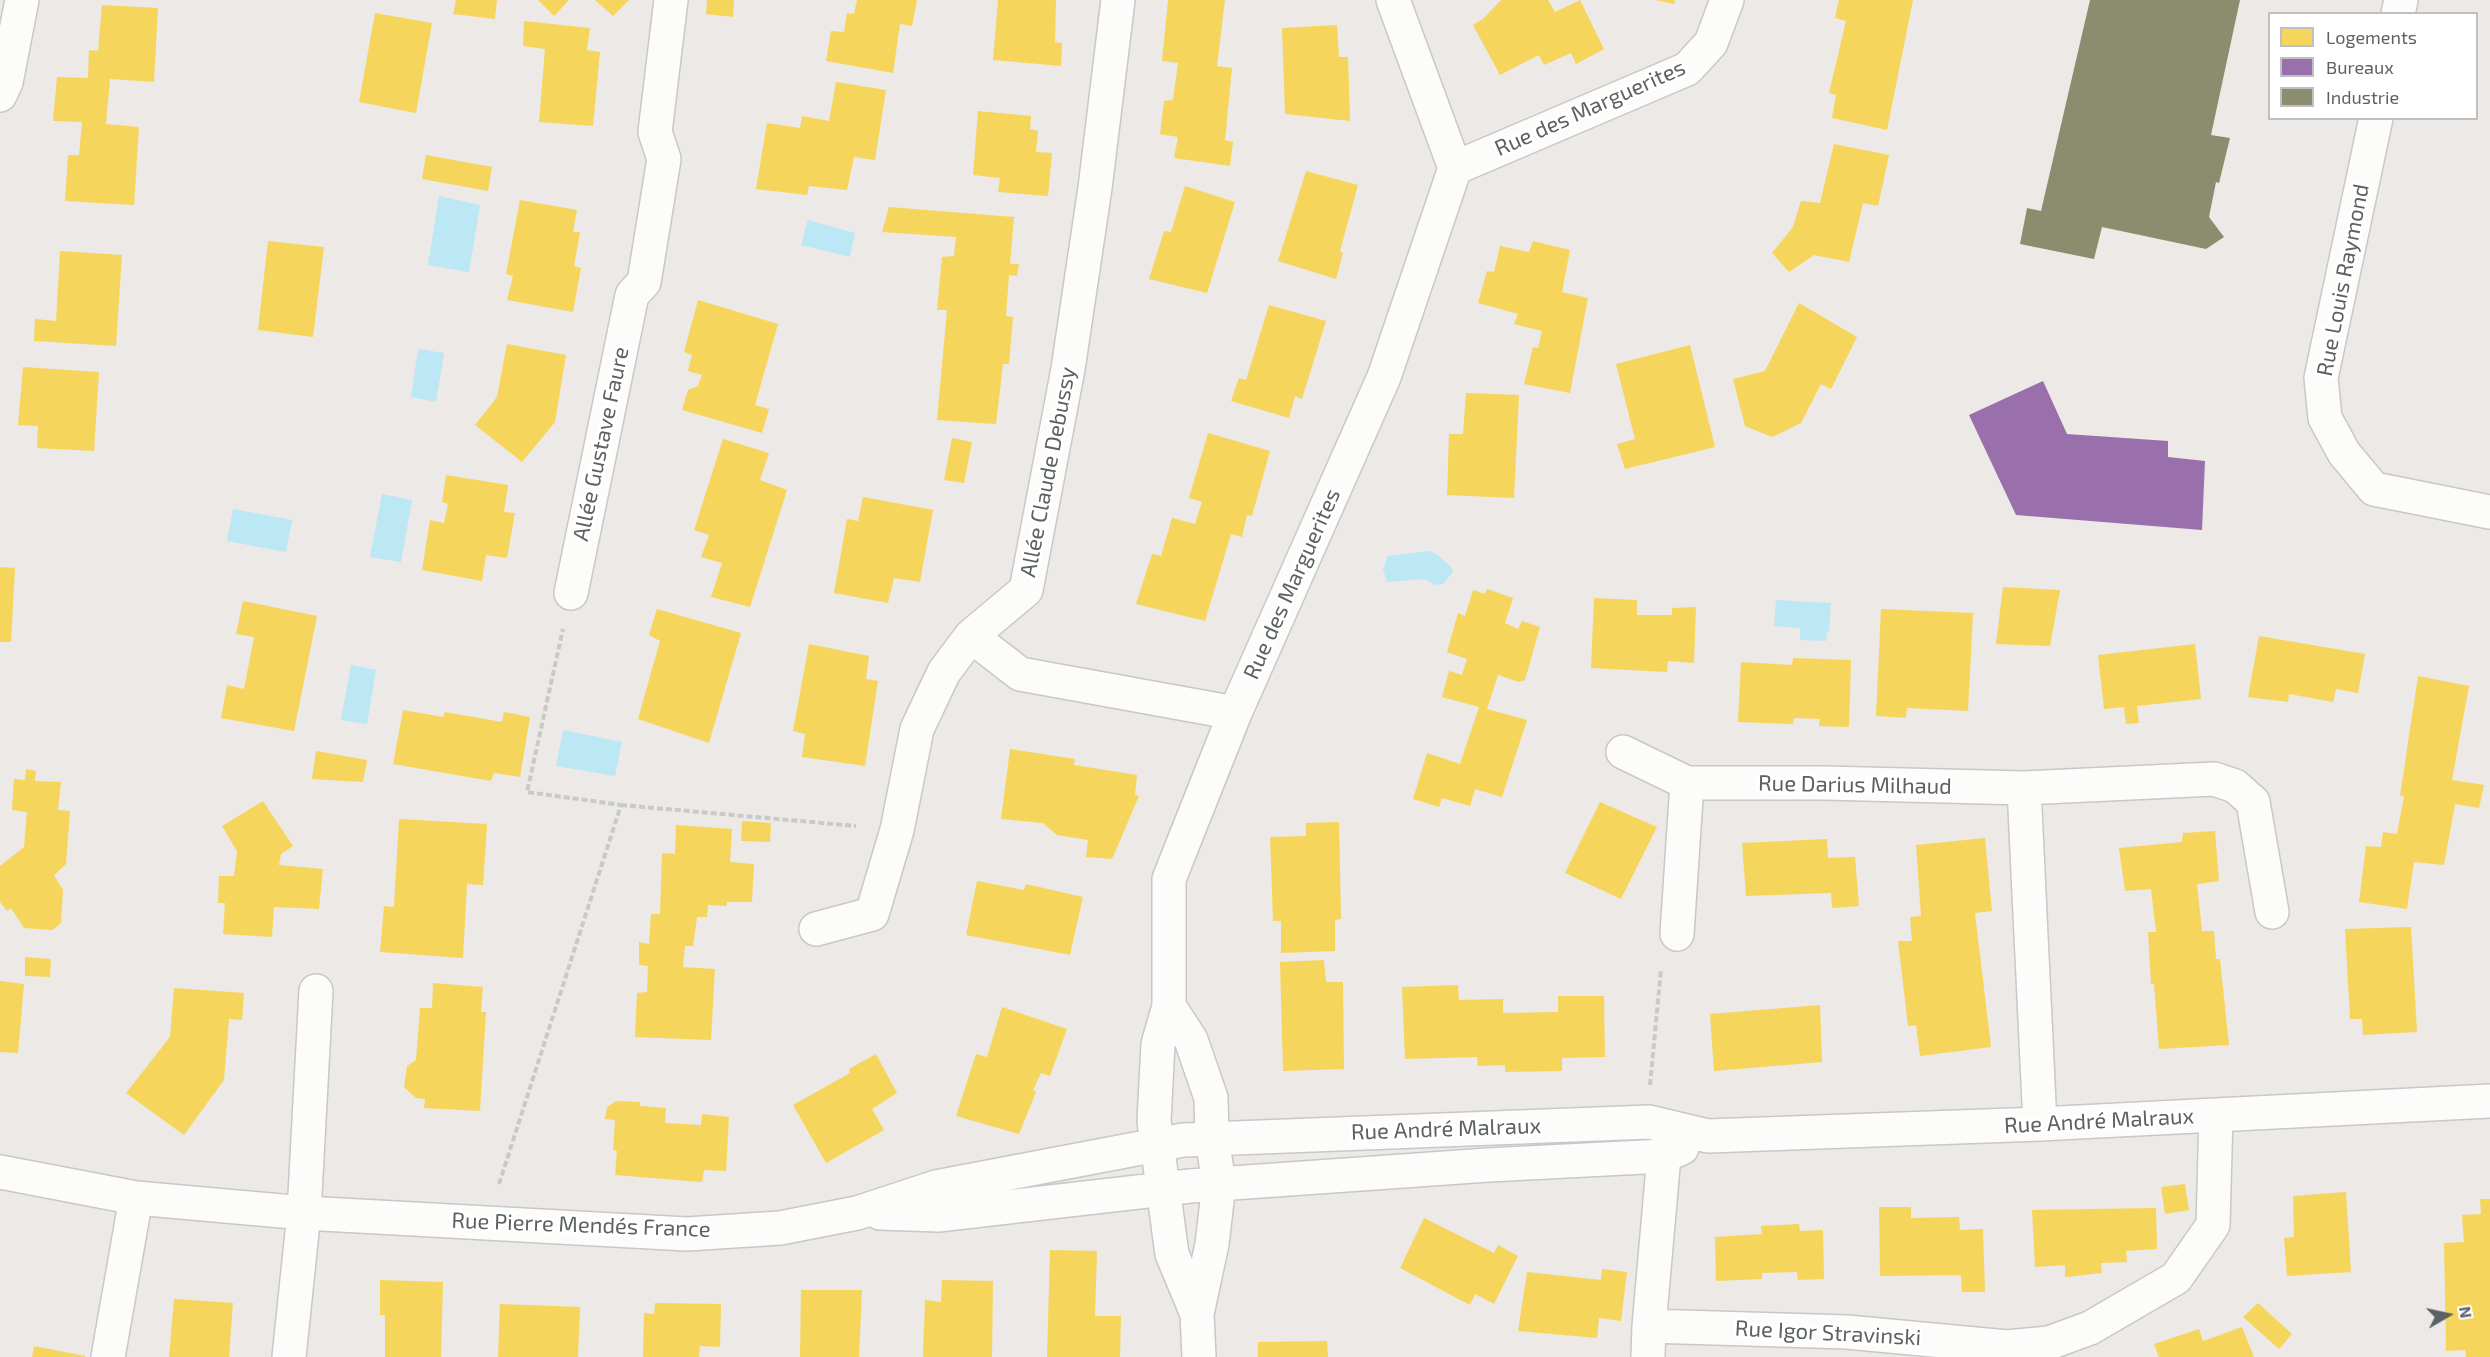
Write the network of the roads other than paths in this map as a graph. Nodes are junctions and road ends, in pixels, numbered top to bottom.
1 (671, 0) edge
2 (1118, 0) edge
3 (1393, 0) edge
4 (1727, 0) edge
5 (14, 3) edge
6 (0, 94) edge
7 (2376, 120) edge
8 (1455, 168) junction
9 (2490, 512) edge
10 (571, 593) road end
11 (971, 636) junction
12 (1235, 713) junction
13 (1623, 752) dead end
14 (1687, 783) junction
15 (2024, 788) junction
16 (2272, 912) dead end
17 (816, 929) dead end
18 (1677, 934) road end
19 (316, 991) dead end
20 (1169, 1006) junction
21 (2490, 1101) edge
22 (2216, 1115) junction
23 (2040, 1124) junction
24 (1708, 1136) junction
25 (1664, 1156) junction
26 (1187, 1164) junction
27 (0, 1172) edge
28 (136, 1198) junction
29 (304, 1213) junction
30 (857, 1213) junction
31 (1197, 1314) junction
32 (1648, 1342) edge
33 (108, 1357) edge
34 (289, 1357) edge
35 (1199, 1357) edge

1 - 10 street, Allée Gustave Faure
2 - 11 street, Allée Claude Debussy
3 - 8 street
4 - 8 street, Rue des Marguerites
5 - 6 street
7 - 9 street, Rue Louis Raymond
8 - 12 street, Rue des Marguerites
11 - 12 street
11 - 17 street, Allée Claude Debussy
12 - 20 street, Rue des Marguerites
13 - 14 street, Rue Darius Milhaud
14 - 15 street, Rue Darius Milhaud
14 - 18 street
15 - 16 street, Rue Darius Milhaud
15 - 23 street
19 - 29 street
20 - 26 street, Rue des Marguerites
20 - 26 street
21 - 22 street, Rue André Malraux
22 - 23 street, Rue André Malraux
22 - 32 street, Rue Igor Stravinski
23 - 24 street, Rue André Malraux
24 - 25 street, Rue André Malraux
24 - 26 street, Rue André Malraux
25 - 26 street, Rue André Malraux
25 - 32 street, Rue Igor Stravinski
26 - 30 street, Rue Pierre Mendés France
26 - 30 street, Rue Pierre Mendés France
26 - 31 street
26 - 31 street
27 - 28 street, Rue Pierre Mendés France
28 - 29 street, Rue Pierre Mendés France
28 - 33 street
29 - 30 street, Rue Pierre Mendés France
29 - 34 street
31 - 35 street

